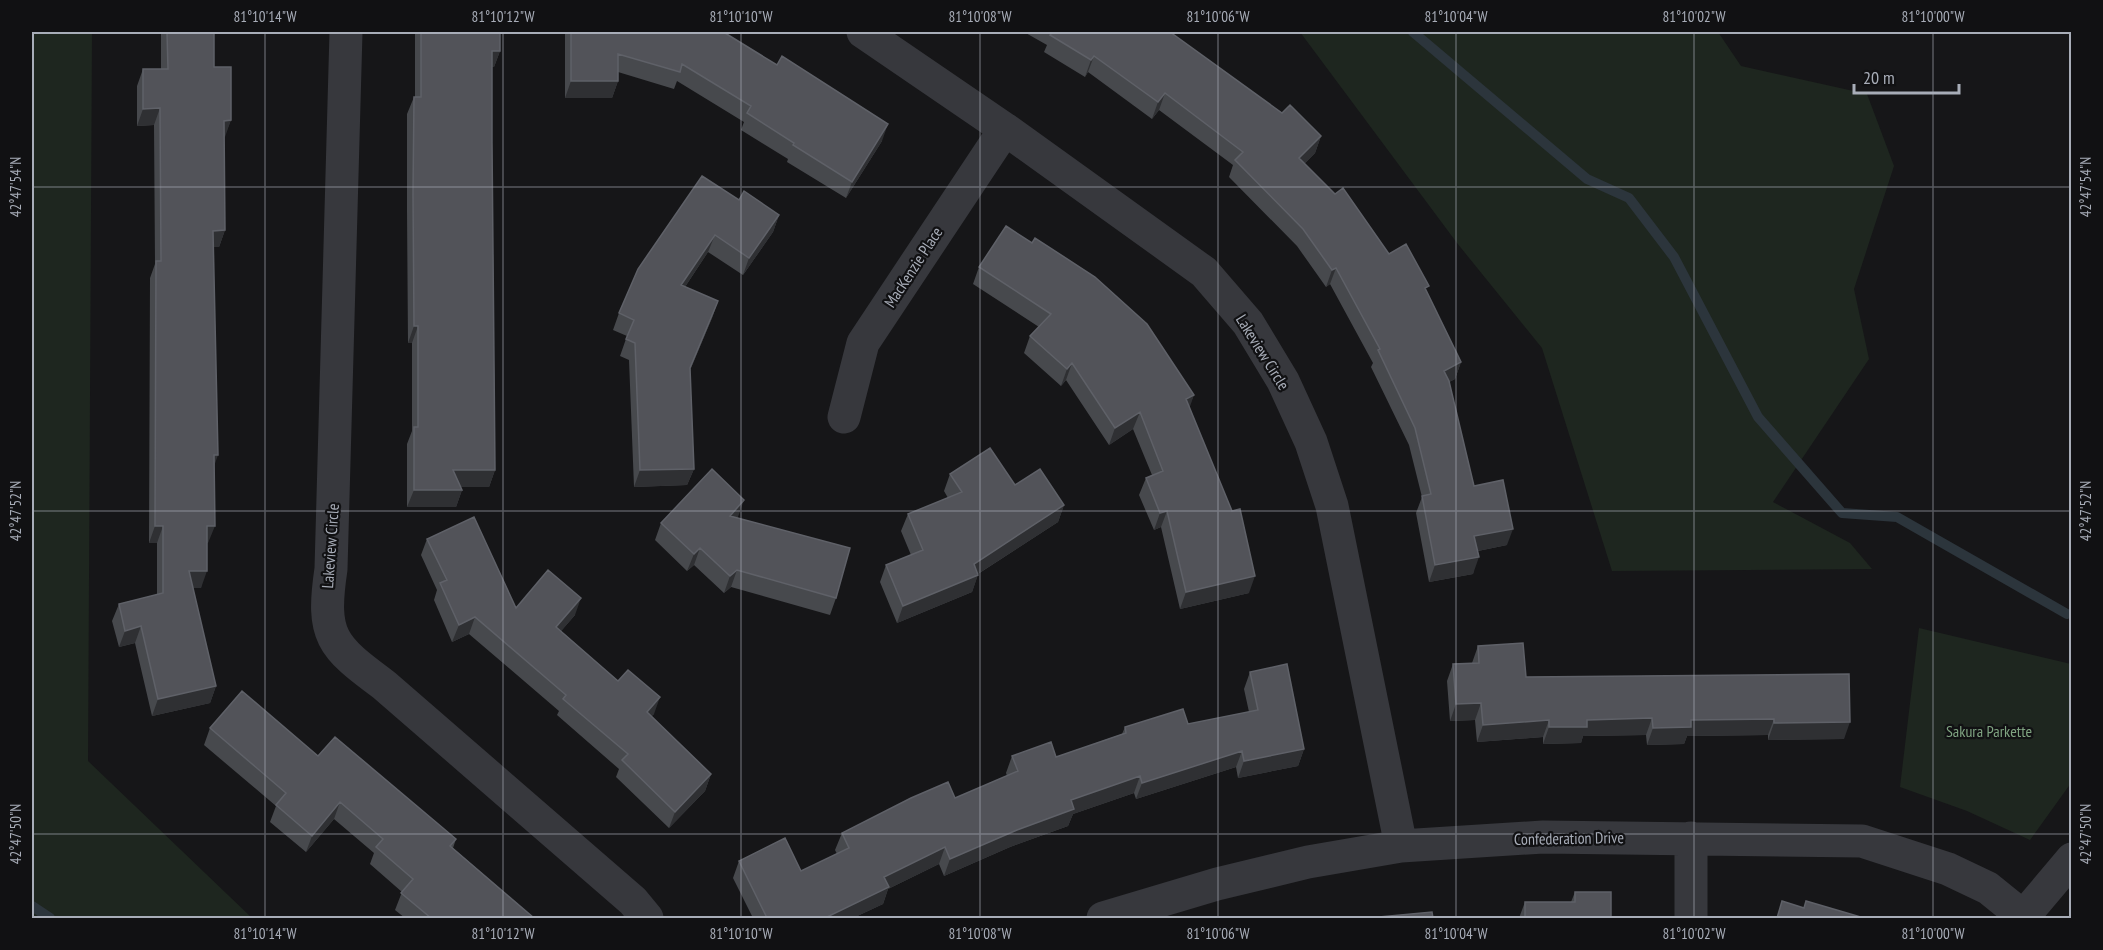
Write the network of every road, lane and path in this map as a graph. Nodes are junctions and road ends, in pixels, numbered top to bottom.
1 (346, 32) edge
2 (863, 32) edge
3 (1005, 129) junction
4 (844, 417) dead end
5 (1691, 838) junction
6 (1401, 846) junction
7 (2072, 859) edge
8 (647, 918) edge
9 (1103, 918) edge
10 (1691, 918) edge
11 (2024, 918) edge

1 - 8 street, Lakeview Circle
2 - 3 street, Lakeview Circle
3 - 4 street, MacKenzie Place
3 - 6 street, Lakeview Circle
5 - 6 street, Confederation Drive
5 - 10 street
5 - 11 street, Confederation Drive
6 - 9 street, Confederation Drive
7 - 11 street

